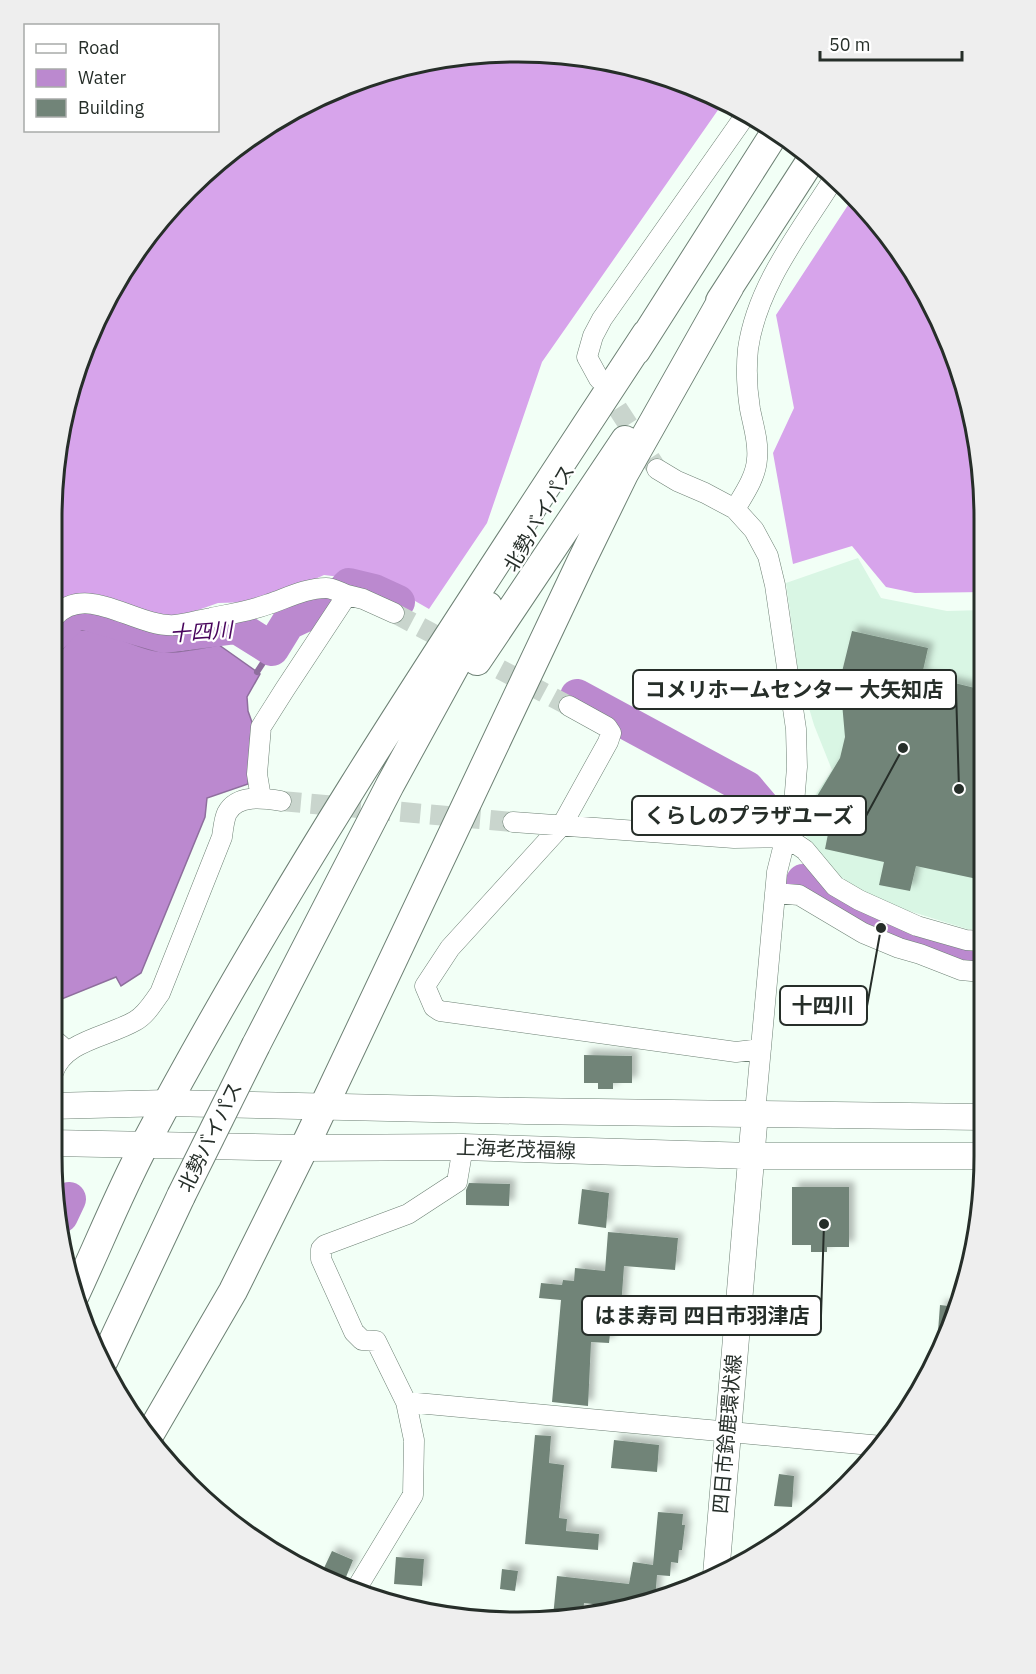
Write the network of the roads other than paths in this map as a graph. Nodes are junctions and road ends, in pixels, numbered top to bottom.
1 (742, 121) edge
2 (772, 138) edge
3 (808, 166) edge
4 (829, 184) edge
5 (730, 286) junction
6 (646, 334) junction
7 (599, 379) tunnel mouth
8 (657, 469) tunnel mouth
9 (735, 509) junction
10 (347, 595) junction
11 (62, 610) edge
12 (394, 613) tunnel mouth
13 (569, 706) tunnel mouth
14 (261, 798) junction
15 (281, 801) tunnel mouth
16 (513, 822) tunnel mouth
17 (562, 825) junction
18 (786, 837) junction
19 (775, 893) junction
20 (322, 917) junction
21 (974, 943) edge
22 (946, 949) junction
23 (974, 971) edge
24 (761, 1049) junction
25 (62, 1059) edge
26 (168, 1103) junction
27 (62, 1106) edge
28 (325, 1108) junction
29 (755, 1113) junction
30 (974, 1117) edge
31 (62, 1143) edge
32 (144, 1146) junction
33 (304, 1148) junction
34 (463, 1148) junction
35 (751, 1156) junction
36 (974, 1156) edge
37 (80, 1284) edge
38 (107, 1354) edge
39 (406, 1402) junction
40 (153, 1429) edge
41 (728, 1432) junction
42 (871, 1445) edge
43 (717, 1567) edge
44 (359, 1584) edge

1 - 7 street
2 - 6 highway, 北勢バイパス
3 - 5 highway, 北勢バイパス
4 - 9 street
5 - 20 highway, 北勢バイパス
5 - 28 highway
6 - 20 highway, 北勢バイパス
6 - 26 highway
8 - 9 street
9 - 18 street
10 - 11 street
10 - 12 street
10 - 14 street
13 - 17 street
14 - 15 street
14 - 25 street
16 - 17 street
17 - 18 street
17 - 24 street
18 - 19 street
18 - 22 street
19 - 22 street
19 - 24 street
20 - 38 highway, 北勢バイパス, bridge
21 - 22 street
22 - 23 street
24 - 29 street
26 - 27 main road, 上海老茂福線
26 - 28 main road, 上海老茂福線
26 - 32 highway
28 - 29 main road, 上海老茂福線
28 - 33 highway
29 - 30 main road, 上海老茂福線
29 - 35 main road, 四日市鈴鹿環状線
31 - 32 main road, 上海老茂福線
32 - 33 main road, 上海老茂福線
32 - 37 highway
33 - 34 main road, 上海老茂福線
33 - 40 highway
34 - 35 main road, 上海老茂福線
34 - 39 street
35 - 36 main road, 上海老茂福線
35 - 41 main road, 四日市鈴鹿環状線
39 - 41 street
39 - 44 street
41 - 42 street
41 - 43 main road, 四日市鈴鹿環状線

